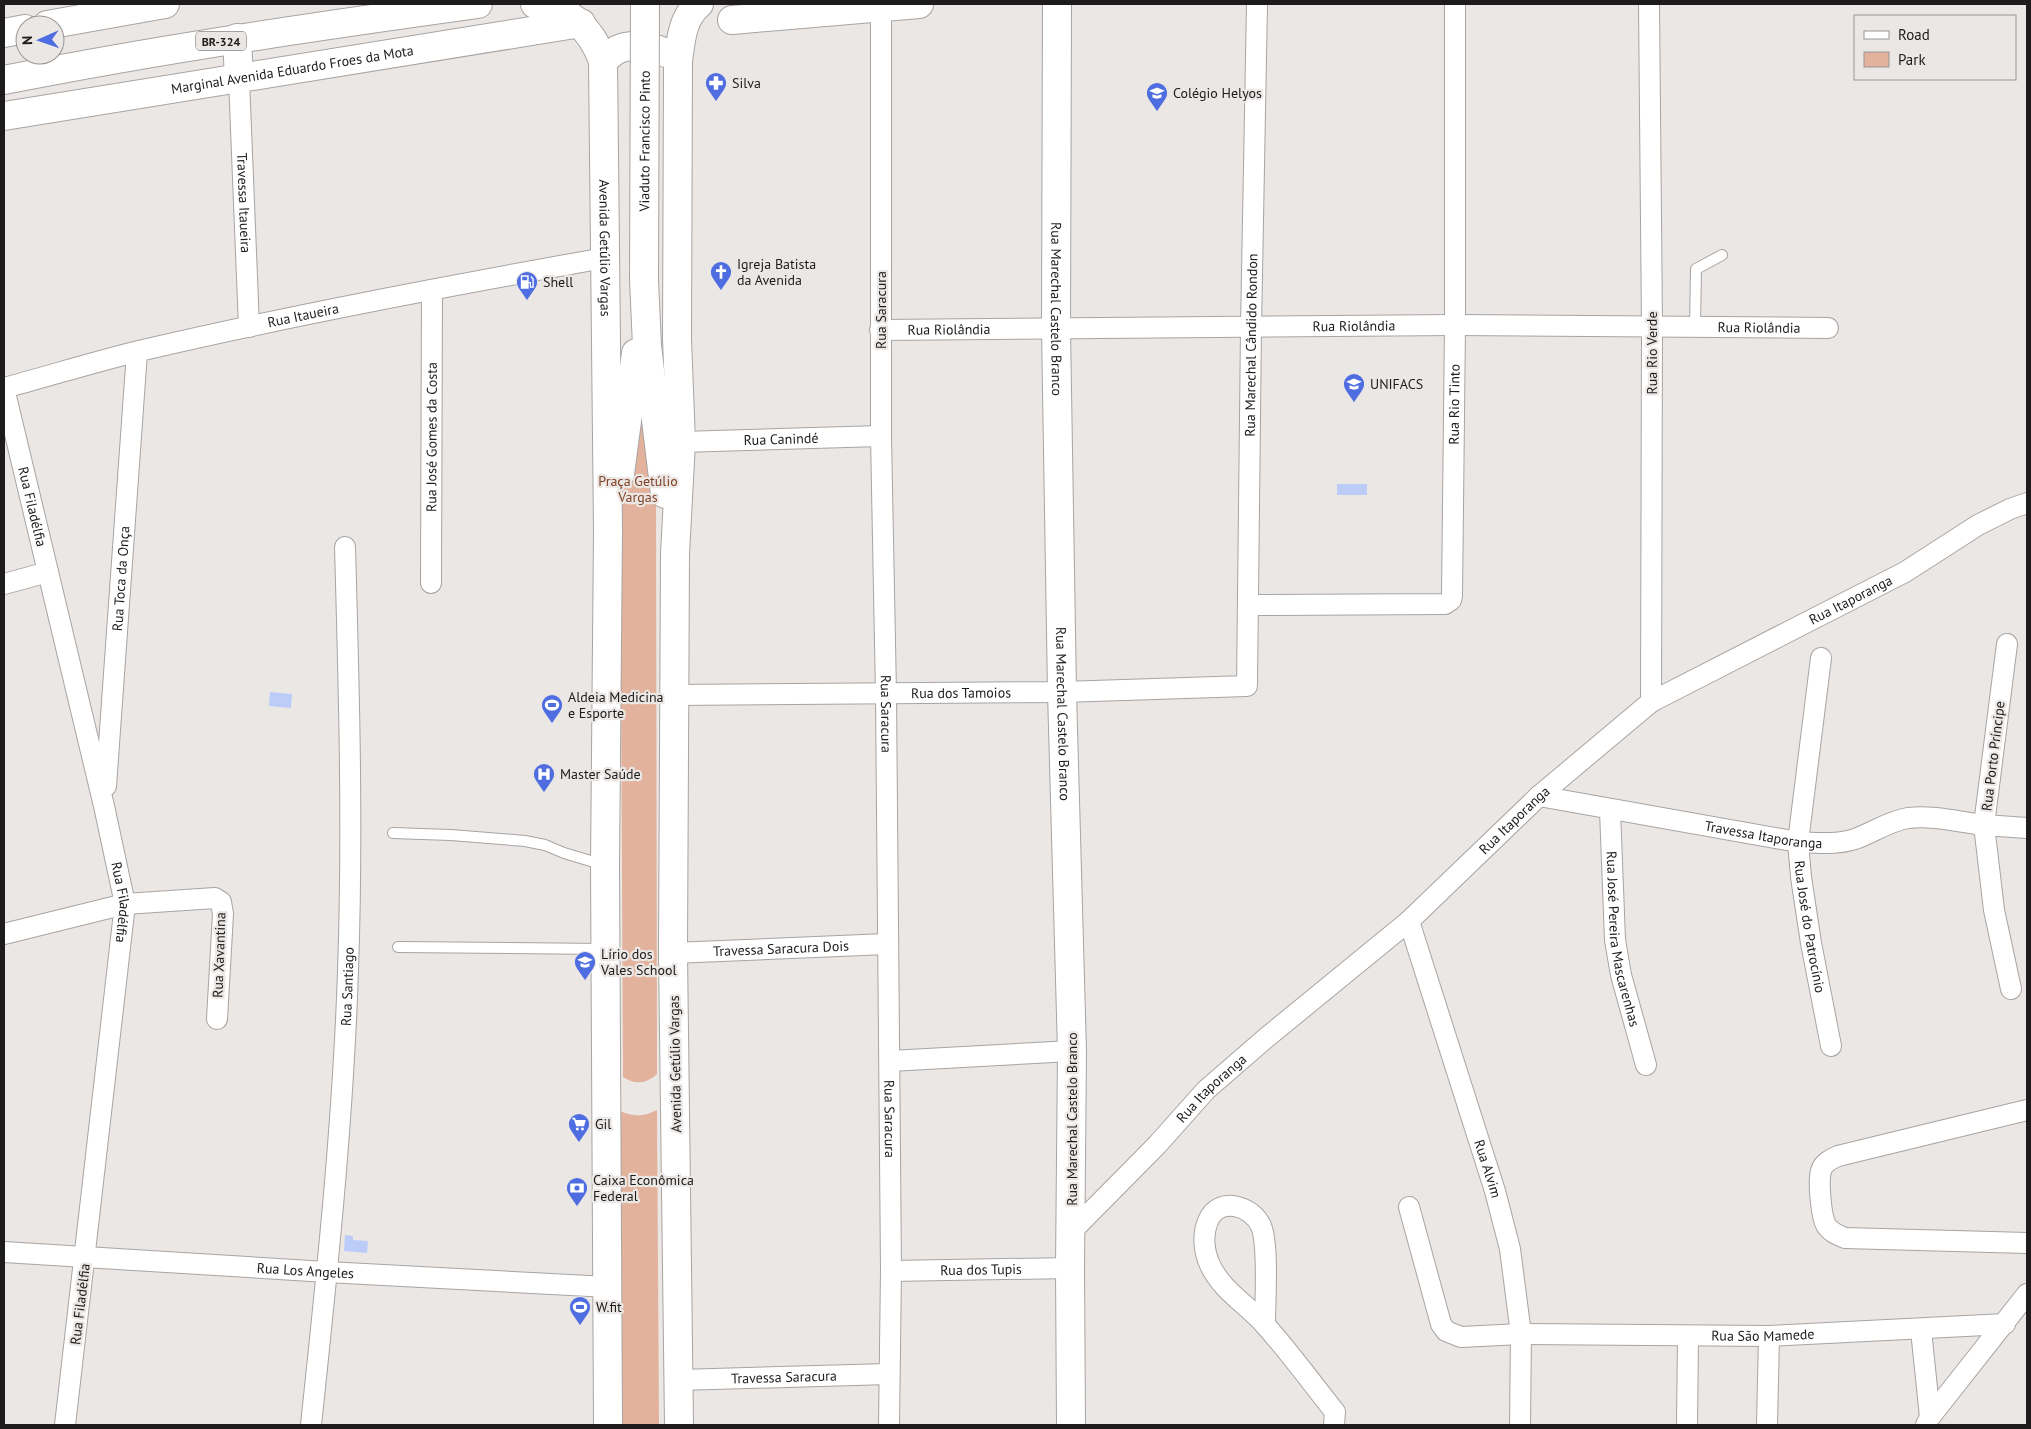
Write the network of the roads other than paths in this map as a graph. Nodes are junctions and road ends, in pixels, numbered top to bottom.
1 (165, 4) edge
2 (406, 4) edge
3 (478, 4) edge
4 (535, 4) edge
5 (645, 4) edge
6 (699, 4) edge
7 (919, 4) edge
8 (1057, 4) edge
9 (1256, 4) edge
10 (1455, 4) edge
11 (1649, 4) edge
12 (881, 5) edge
13 (439, 9) junction
14 (732, 20) dead end
15 (65, 22) edge
16 (581, 23) junction
17 (237, 38) junction
18 (603, 61) junction
19 (678, 61) junction
20 (239, 79) junction
21 (4, 80) edge
22 (4, 116) edge
23 (1722, 255) dead end
24 (604, 258) junction
25 (644, 280) junction
26 (432, 290) junction
27 (1455, 326) junction
28 (248, 327) junction
29 (1652, 327) junction
30 (1251, 328) junction
31 (1695, 328) junction
32 (1828, 328) dead end
33 (1056, 329) junction
34 (880, 330) junction
35 (137, 352) junction
36 (4, 388) edge
37 (881, 436) junction
38 (680, 442) junction
39 (2027, 503) edge
40 (608, 531) junction
41 (345, 547) dead end
42 (675, 554) junction
43 (48, 572) junction
44 (431, 583) dead end
45 (4, 584) edge
46 (1248, 604) junction
47 (2007, 644) dead end
48 (1821, 658) dead end
49 (1247, 686) joint
50 (1062, 692) junction
51 (886, 694) junction
52 (673, 695) junction
53 (1651, 702) junction
54 (1539, 796) junction
55 (104, 806) junction
56 (1610, 810) junction
57 (1984, 825) junction
58 (2027, 828) edge
59 (393, 833) dead end
60 (1798, 842) junction
61 (605, 865) junction
62 (125, 904) junction
63 (1409, 921) junction
64 (4, 934) edge
65 (888, 944) junction
66 (398, 946) dead end
67 (605, 950) junction
68 (673, 953) junction
69 (2011, 989) dead end
70 (216, 1019) dead end
71 (1830, 1046) dead end
72 (1072, 1051) junction
73 (890, 1062) junction
74 (1646, 1065) dead end
75 (2027, 1110) edge
76 (1409, 1207) dead end
77 (1071, 1232) junction
78 (2027, 1243) edge
79 (4, 1252) edge
80 (86, 1256) junction
81 (1070, 1268) junction
82 (891, 1271) junction
83 (327, 1272) junction
84 (608, 1287) junction
85 (2027, 1294) edge
86 (1265, 1324) junction
87 (2005, 1324) junction
88 (1921, 1330) junction
89 (1521, 1334) junction
90 (1770, 1336) junction
91 (1688, 1337) junction
92 (889, 1374) junction
93 (679, 1380) junction
94 (1928, 1421) edge
95 (65, 1425) edge
96 (311, 1425) edge
97 (608, 1425) edge
98 (679, 1425) edge
99 (889, 1425) edge
100 (1071, 1425) edge
101 (1334, 1425) edge
102 (1520, 1425) edge
103 (1687, 1425) edge
104 (1767, 1425) edge

1 - 15 main road
2 - 13 main road
3 - 13 main road, BR-324
4 - 16 main road
5 - 25 main road, Viaduto Francisco Pinto, bridge
6 - 19 main road, Avenida Getúlio Vargas
7 - 12 main road
8 - 33 main road, Rua Marechal Castelo Branco
9 - 30 street, Rua Marechal Cândido Rondon
10 - 27 street, Rua Rio Tinto
11 - 29 street, Rua Rio Verde
12 - 14 main road
12 - 34 street, Rua Saracura
13 - 17 main road, BR-324
16 - 18 main road, Avenida Getúlio Vargas
16 - 20 main road, Marginal Avenida Eduardo Froes da Mota
17 - 20 main road
17 - 21 main road, BR-324
18 - 19 main road
18 - 24 main road, Avenida Getúlio Vargas
19 - 38 main road, Avenida Getúlio Vargas
20 - 22 main road, Marginal Avenida Eduardo Froes da Mota
20 - 28 street, Travessa Itaueira
23 - 31 lane
24 - 26 street, Rua Itaueira
24 - 40 main road, Avenida Getúlio Vargas
25 - 40 main road, Avenida Getúlio Vargas
25 - 42 main road, Avenida Getúlio Vargas
26 - 28 street, Rua Itaueira
26 - 44 street, Rua José Gomes da Costa
27 - 29 street, Rua Riolândia
27 - 30 street, Rua Riolândia
27 - 46 street, Rua Rio Tinto
28 - 35 street, Rua Itaueira
29 - 31 street, Rua Riolândia
29 - 53 street, Rua Rio Verde
30 - 33 street, Rua Riolândia
30 - 46 street, Rua Marechal Cândido Rondon
31 - 32 street, Rua Riolândia
33 - 34 street, Rua Riolândia
33 - 50 main road, Rua Marechal Castelo Branco
34 - 37 street, Rua Saracura
35 - 36 street, Rua Itaueira
35 - 55 street, Rua Toca da Onça
36 - 43 street, Rua Filadélfia
37 - 38 street, Rua Canindé
37 - 51 street, Rua Saracura
38 - 42 main road, Avenida Getúlio Vargas
39 - 53 street, Rua Itaporanga
40 - 61 main road, Avenida Getúlio Vargas
41 - 83 street, Rua Santiago
42 - 52 main road, Avenida Getúlio Vargas
43 - 45 street
43 - 55 street, Rua Filadélfia
46 - 49 street, Rua Marechal Cândido Rondon
47 - 57 street, Rua Porto Príncipe
48 - 60 street, Rua José do Patrocínio
49 - 50 street, Rua dos Tamoios
50 - 51 street, Rua dos Tamoios
50 - 72 main road, Rua Marechal Castelo Branco
51 - 52 street, Rua dos Tamoios
51 - 65 street, Rua Saracura
52 - 68 main road, Avenida Getúlio Vargas
53 - 54 street, Rua Itaporanga
54 - 56 street, Travessa Itaporanga
54 - 63 street, Rua Itaporanga
55 - 62 street, Rua Filadélfia
56 - 60 street, Travessa Itaporanga
56 - 74 street, Rua José Pereira Mascarenhas
57 - 58 street, Rua Porto Príncipe
57 - 60 street, Travessa Itaporanga
57 - 69 street
59 - 61 lane
60 - 71 street, Rua José do Patrocínio
61 - 67 main road, Avenida Getúlio Vargas
62 - 64 street, Rua Xavantina
62 - 70 street, Rua Xavantina
62 - 80 street, Rua Filadélfia
63 - 77 street, Rua Itaporanga
63 - 89 street, Rua Alvim
65 - 68 street, Travessa Saracura Dois
65 - 73 street, Rua Saracura
66 - 67 lane
67 - 84 main road, Avenida Getúlio Vargas
68 - 93 main road, Avenida Getúlio Vargas
72 - 73 street
72 - 77 main road, Rua Marechal Castelo Branco
73 - 82 street, Rua Saracura
75 - 78 street
76 - 89 street, Rua São Mamede
77 - 81 main road, Rua Marechal Castelo Branco
79 - 80 street, Rua Los Angeles
80 - 83 street, Rua Los Angeles
80 - 95 street, Rua Filadélfia
81 - 82 street, Rua dos Tupis
81 - 100 main road, Rua Marechal Castelo Branco
82 - 92 street, Rua Saracura
83 - 84 street, Rua Los Angeles
83 - 96 street, Rua Santiago
84 - 97 main road, Avenida Getúlio Vargas
85 - 87 street
86 - 86 street
86 - 101 street
87 - 88 street, Rua São Mamede
87 - 94 street
88 - 90 street, Rua São Mamede
88 - 94 street
89 - 91 street, Rua São Mamede
89 - 102 street, Rua Alvim
90 - 91 street, Rua São Mamede
90 - 104 street
91 - 103 street
92 - 93 street, Travessa Saracura
92 - 99 street, Rua Saracura
93 - 98 main road, Avenida Getúlio Vargas

